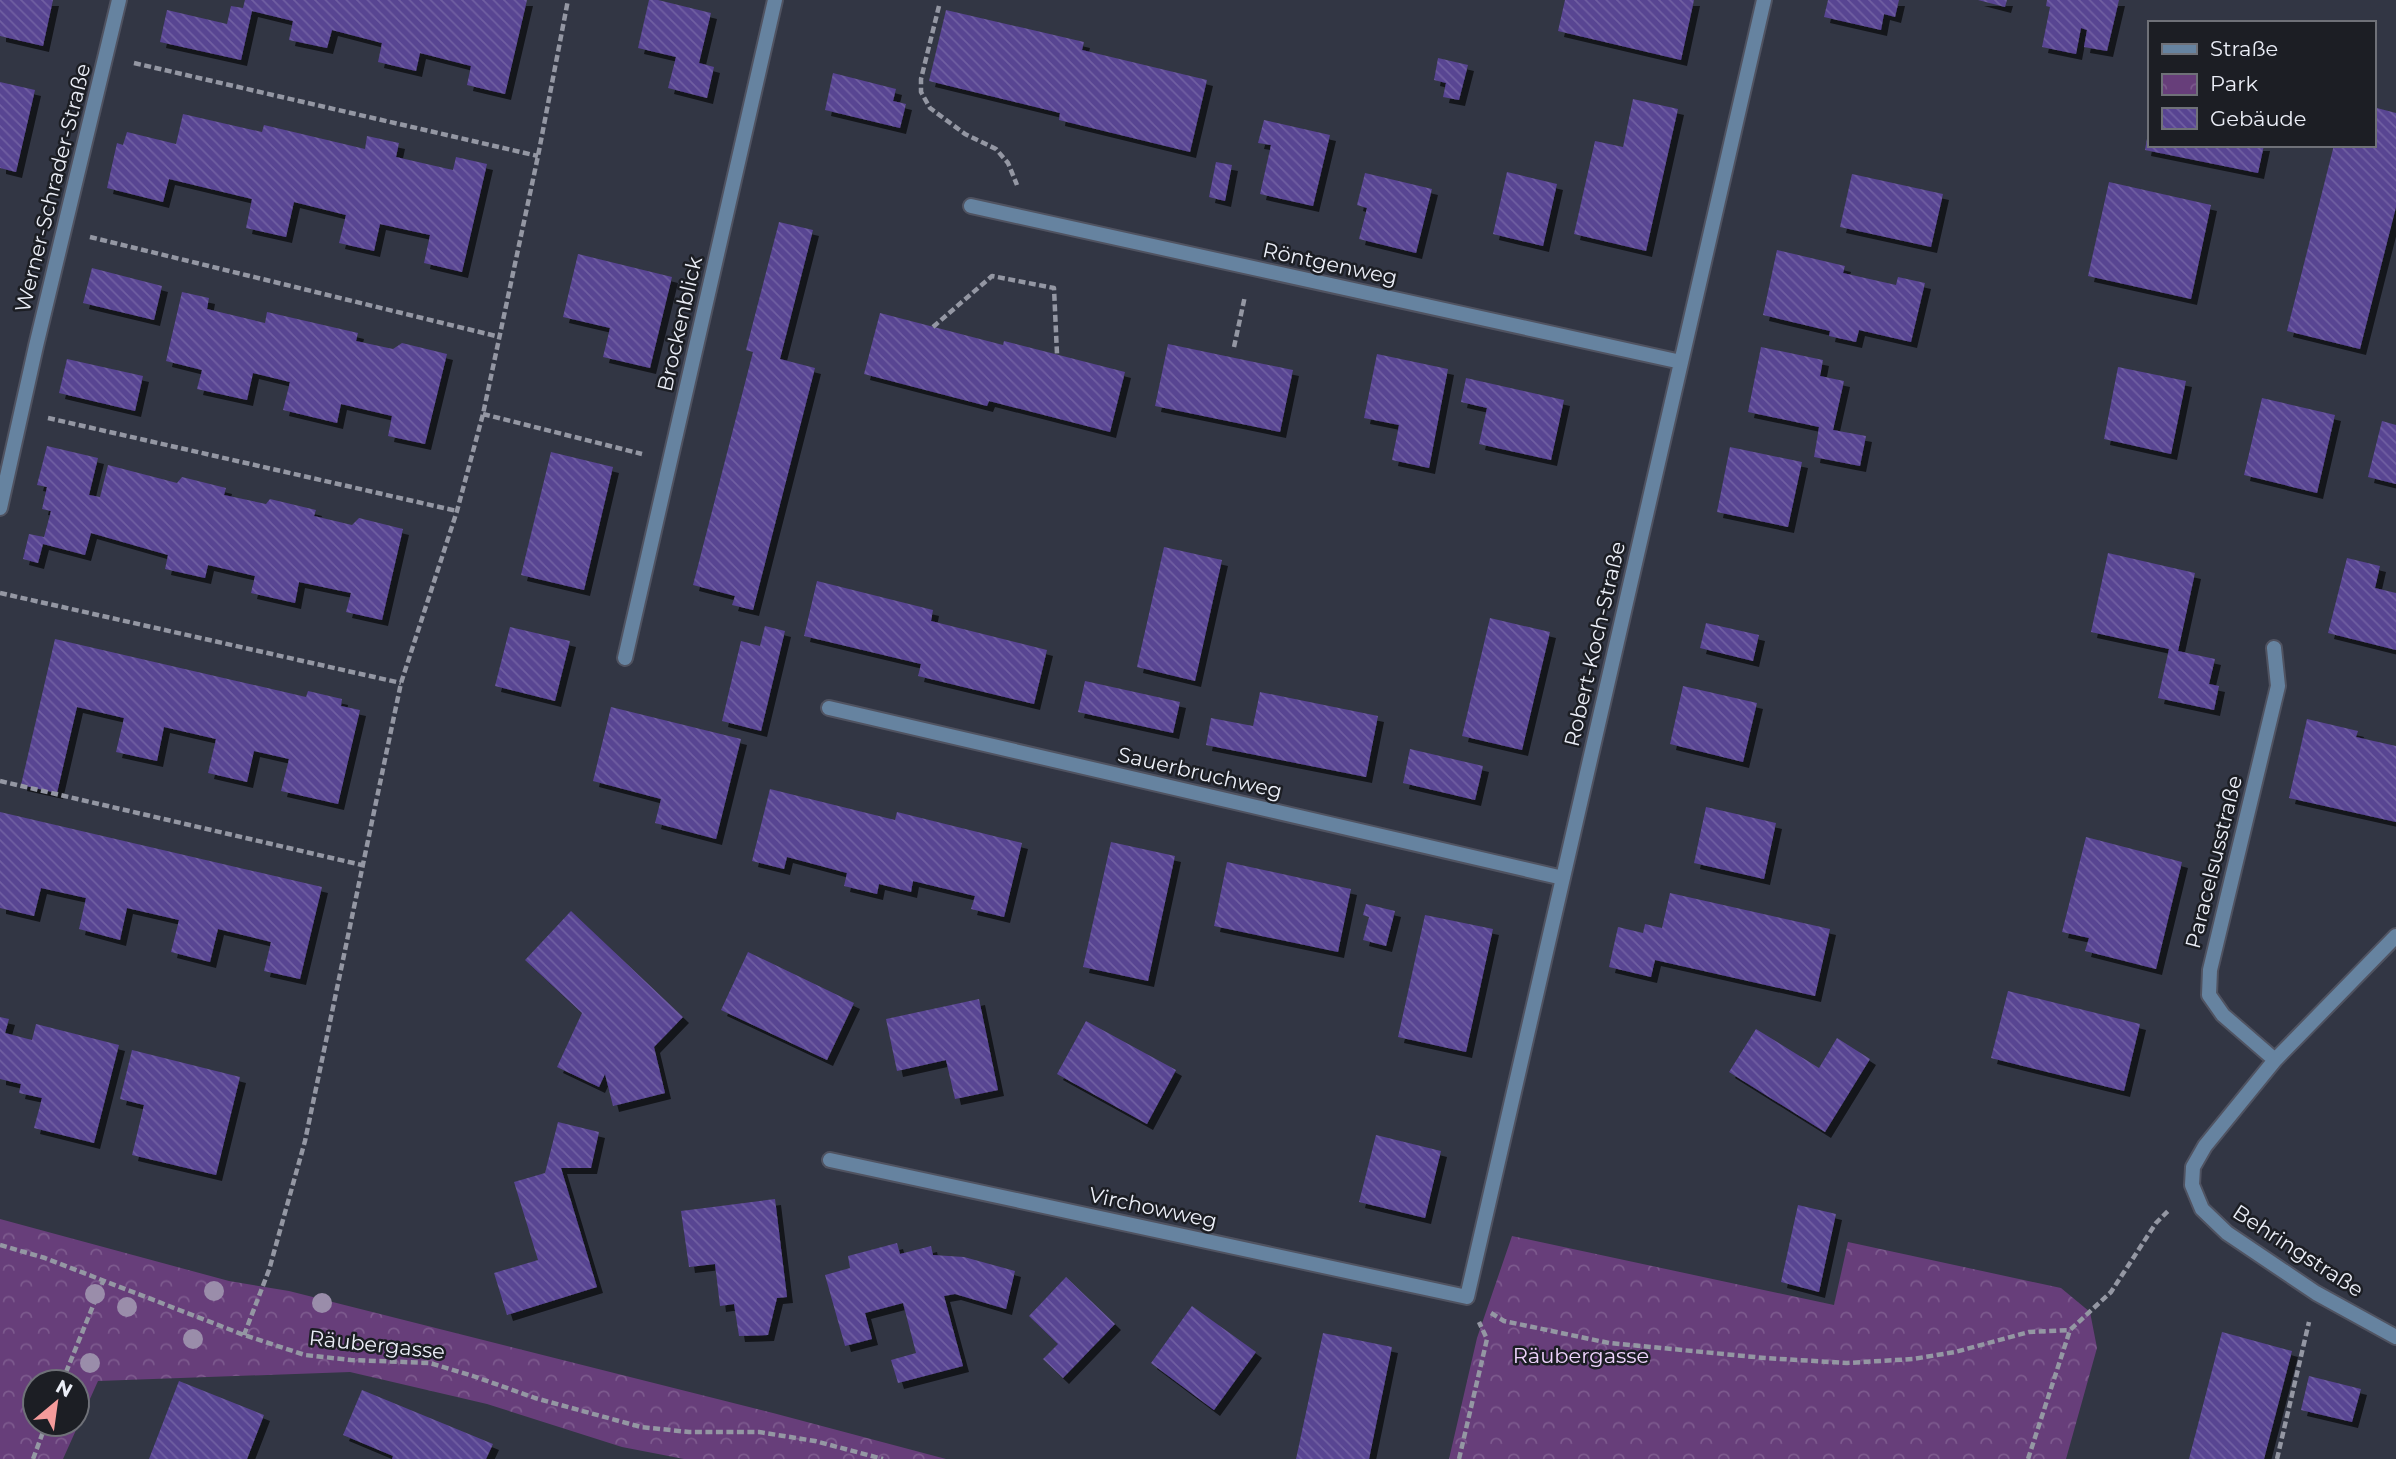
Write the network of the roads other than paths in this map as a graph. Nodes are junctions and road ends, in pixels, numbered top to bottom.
1 (119, 0) edge
2 (775, 0) edge
3 (1764, 0) edge
4 (971, 206) dead end
5 (1681, 362) junction
6 (0, 508) edge
7 (2274, 648) dead end
8 (625, 658) dead end
9 (829, 708) dead end
10 (1563, 878) junction
11 (2396, 936) edge
12 (2275, 1060) junction
13 (830, 1160) dead end
14 (1466, 1297) joint
15 (2396, 1337) edge

1 - 6 street, Werner-Schrader-Straße
2 - 8 street, Brockenblick
3 - 5 street, Robert-Koch-Straße
4 - 5 street, Röntgenweg
5 - 10 street, Robert-Koch-Straße
7 - 12 street, Paracelsusstraße
9 - 10 street, Sauerbruchweg
10 - 14 street, Robert-Koch-Straße
11 - 12 street
12 - 15 street, Behringstraße
13 - 14 street, Virchowweg

